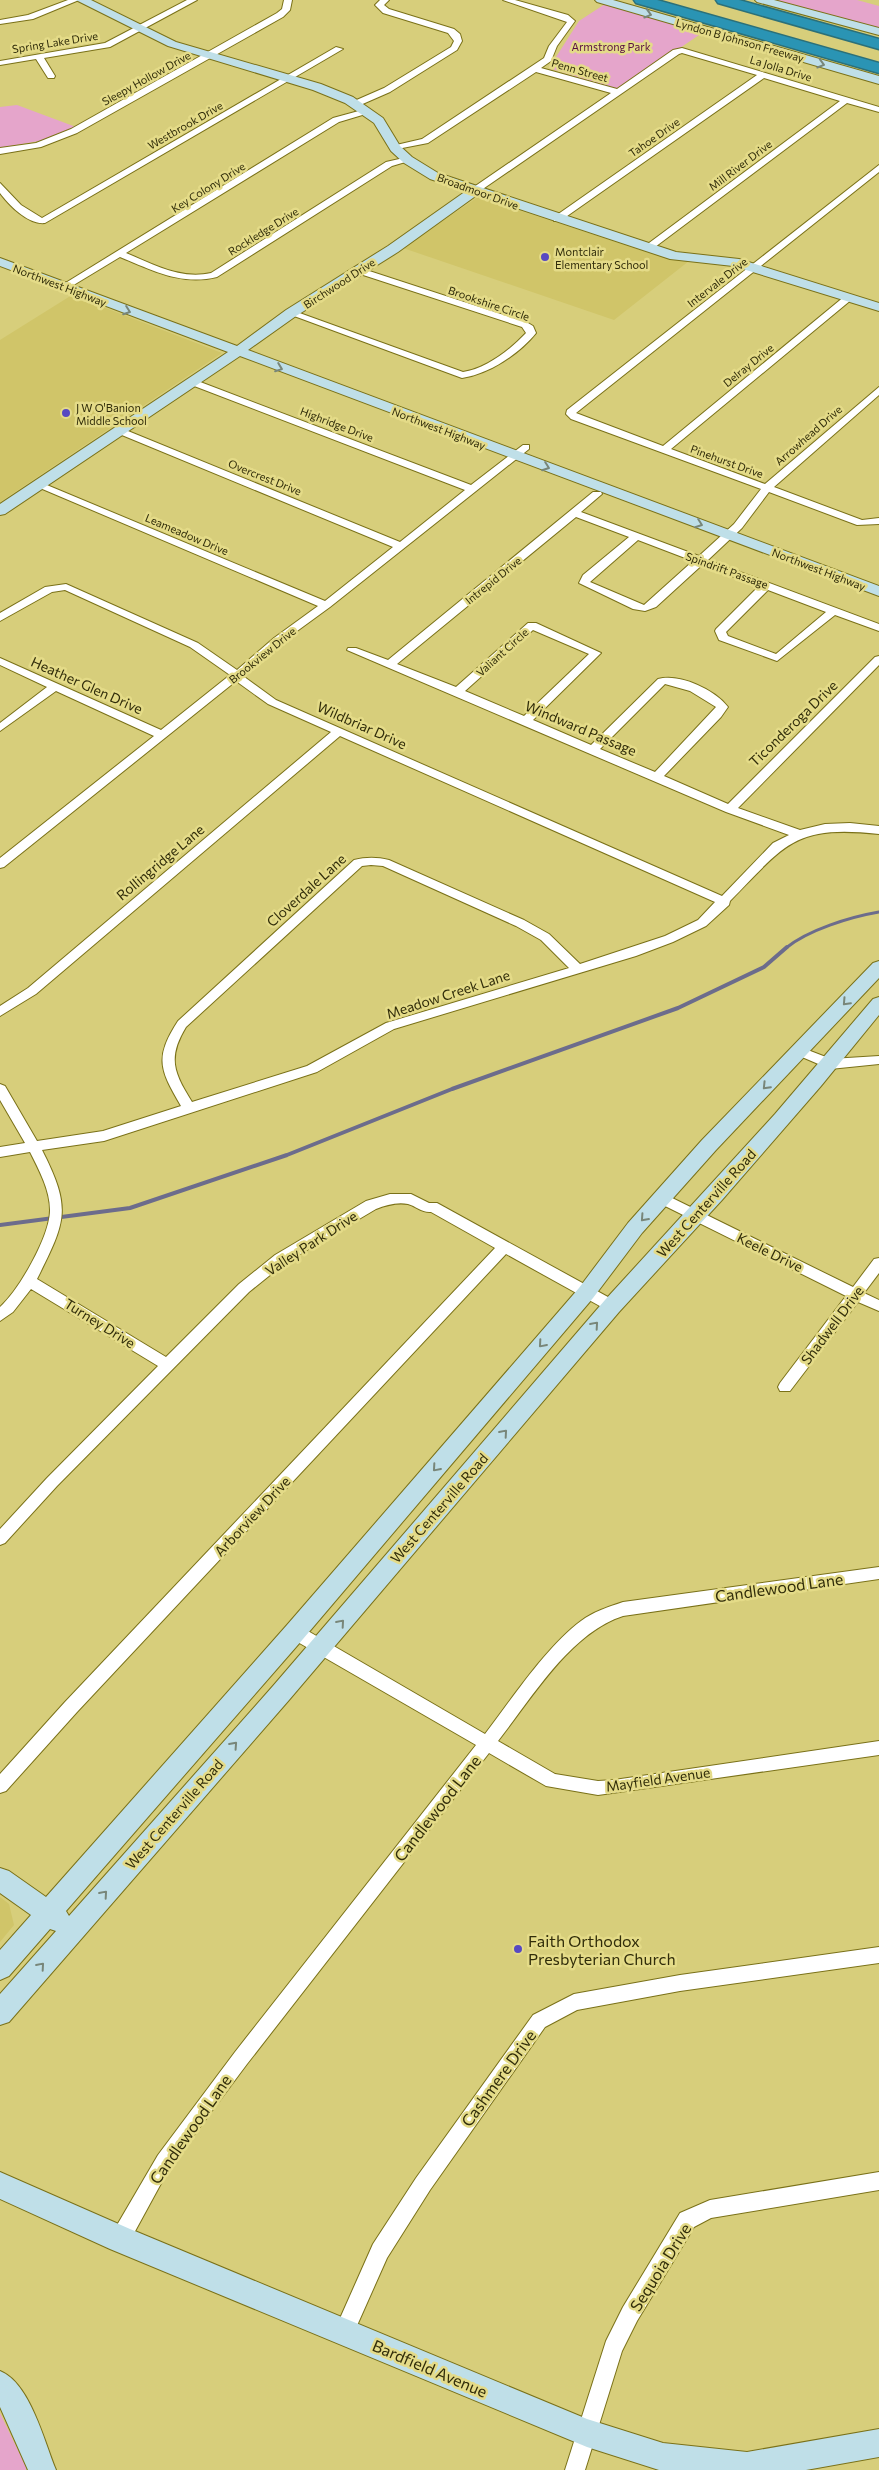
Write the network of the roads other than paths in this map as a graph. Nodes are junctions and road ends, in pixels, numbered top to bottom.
1 (75, 0) edge
2 (82, 0) edge
3 (193, 0) edge
4 (288, 0) edge
5 (385, 0) edge
6 (507, 0) edge
7 (601, 0) edge
8 (641, 0) edge
9 (723, 0) edge
10 (762, 0) edge
11 (0, 22) edge
12 (142, 28) junction
13 (879, 32) edge
14 (879, 44) edge
15 (339, 49) dead end
16 (676, 52) joint
17 (208, 56) junction
18 (39, 57) junction
19 (0, 63) edge
20 (879, 68) edge
21 (536, 69) junction
22 (764, 74) junction
23 (51, 76) dead end
24 (287, 78) junction
25 (879, 80) edge
26 (618, 92) junction
27 (846, 100) junction
28 (354, 104) junction
29 (879, 110) edge
30 (366, 111) junction
31 (395, 148) junction
32 (0, 151) edge
33 (408, 160) junction
34 (879, 168) edge
35 (0, 186) edge
36 (474, 191) junction
37 (557, 219) junction
38 (648, 248) junction
39 (0, 250) edge
40 (121, 254) junction
41 (0, 262) edge
42 (753, 268) junction
43 (358, 270) junction
44 (70, 284) junction
45 (848, 298) junction
46 (879, 307) edge
47 (292, 313) junction
48 (243, 348) junction
49 (192, 382) junction
50 (879, 390) edge
51 (571, 414) joint
52 (120, 431) junction
53 (663, 451) junction
54 (520, 452) junction
55 (38, 486) junction
56 (766, 488) junction
57 (472, 489) junction
58 (597, 494) dead end
59 (0, 511) edge
60 (575, 512) junction
61 (878, 522) edge
62 (733, 530) junction
63 (637, 536) junction
64 (401, 546) junction
65 (700, 560) junction
66 (879, 578) edge
67 (767, 585) junction
68 (879, 591) edge
69 (326, 605) junction
70 (833, 611) junction
71 (0, 618) edge
72 (879, 628) edge
73 (352, 650) dead end
74 (879, 659) edge
75 (0, 661) edge
76 (389, 665) junction
77 (236, 676) junction
78 (54, 687) junction
79 (458, 692) junction
80 (526, 721) junction
81 (0, 728) edge
82 (338, 732) junction
83 (162, 735) junction
84 (592, 750) junction
85 (658, 776) junction
86 (730, 808) junction
87 (879, 830) edge
88 (799, 834) junction
89 (0, 864) edge
90 (724, 902) junction
91 (879, 966) edge
92 (577, 969) junction
93 (879, 1002) edge
94 (0, 1012) edge
95 (800, 1051) junction
96 (879, 1060) edge
97 (830, 1064) junction
98 (0, 1089) edge
99 (188, 1107) junction
100 (32, 1147) junction
101 (0, 1152) edge
102 (662, 1198) junction
103 (696, 1215) junction
104 (505, 1247) junction
105 (879, 1263) edge
106 (30, 1280) junction
107 (586, 1293) junction
108 (856, 1294) junction
109 (612, 1306) junction
110 (879, 1306) edge
111 (0, 1316) edge
112 (169, 1366) junction
113 (786, 1387) dead end
114 (0, 1539) edge
115 (879, 1573) edge
116 (295, 1632) junction
117 (320, 1648) junction
118 (488, 1744) junction
119 (879, 1748) edge
120 (0, 1786) edge
121 (0, 1879) edge
122 (49, 1914) junction
123 (72, 1930) junction
124 (879, 1955) edge
125 (0, 1968) edge
126 (0, 2013) edge
127 (879, 2181) edge
128 (0, 2185) edge
129 (120, 2239) junction
130 (344, 2332) junction
131 (0, 2385) edge
132 (587, 2434) junction
133 (879, 2443) edge
134 (42, 2470) edge
135 (575, 2470) edge

1 - 11 street
2 - 12 main road, Broadmoor Drive
3 - 12 street, Spring Lake Drive
4 - 17 street, Sleepy Hollow Drive
5 - 28 street
6 - 21 street
7 -> 25 main road, Lyndon B Johnson Freeway
8 - 20 highway, Lyndon B Johnson Freeway
9 - 14 highway
10 - 13 main road
12 - 17 main road, Broadmoor Drive
12 - 18 street, Spring Lake Drive
15 - 24 street, Westbrook Drive
16 - 22 street, La Jolla Drive
16 - 26 street, Birchwood Drive
17 - 24 main road, Broadmoor Drive
17 - 32 street, Sleepy Hollow Drive
18 - 19 street, Spring Lake Drive
18 - 23 street
21 - 26 street, Penn Street
21 - 31 street
22 - 27 street, La Jolla Drive
22 - 37 street, Tahoe Drive
24 - 28 main road, Broadmoor Drive
24 - 35 street, Westbrook Drive
26 - 36 street, Birchwood Drive
27 - 29 street, La Jolla Drive
27 - 38 street, Mill River Drive
28 - 30 main road, Broadmoor Drive
30 - 31 main road, Broadmoor Drive
30 - 40 street, Key Colony Drive
31 - 33 main road, Broadmoor Drive
33 - 36 main road, Broadmoor Drive
33 - 40 street, Rockledge Drive
34 - 42 street, Intervale Drive
36 - 37 main road, Broadmoor Drive
36 - 43 main road, Birchwood Drive
37 - 38 main road, Broadmoor Drive
38 - 42 main road, Broadmoor Drive
39 - 44 main road, Northwest Highway
40 - 44 street, Key Colony Drive
41 - 44 main road, Northwest Highway
42 - 45 main road, Broadmoor Drive
42 - 51 street, Intervale Drive
43 - 47 main road, Birchwood Drive
43 - 47 street, Brookshire Circle
44 - 48 main road, Northwest Highway
45 - 46 main road, Broadmoor Drive
45 - 53 street, Delray Drive
47 - 48 main road, Birchwood Drive
48 - 49 main road, Birchwood Drive
48 - 54 main road, Northwest Highway
49 - 52 main road, Birchwood Drive
49 - 57 street, Highridge Drive
50 - 56 street, Arrowhead Drive
51 - 53 street, Pinehurst Drive
52 - 55 main road, Birchwood Drive
52 - 64 street, Overcrest Drive
53 - 56 street, Pinehurst Drive
54 - 57 street, Brookview Drive
54 - 62 main road, Northwest Highway
55 - 59 main road, Birchwood Drive
55 - 69 street, Leameadow Drive
56 - 61 street, Pinehurst Drive
56 - 62 street, Arrowhead Drive
57 - 64 street, Brookview Drive
58 - 60 street, Intrepid Drive
60 - 63 street, Spindrift Passage
60 - 76 street, Intrepid Drive
62 - 65 street, Arrowhead Drive
62 - 66 main road, Northwest Highway
62 - 68 main road, Northwest Highway
63 - 65 street, Spindrift Passage
63 - 65 street, Arrowhead Drive
64 - 69 street, Brookview Drive
65 - 67 street, Spindrift Passage
67 - 70 street, Spindrift Passage
67 - 70 street
69 - 77 street, Brookview Drive
70 - 72 street, Spindrift Passage
71 - 77 street, Wildbriar Drive
73 - 76 street, Windward Passage
74 - 86 street, Ticonderoga Drive
75 - 78 street, Heather Glen Drive
76 - 79 street, Windward Passage
77 - 82 street, Wildbriar Drive
77 - 83 street, Brookview Drive
78 - 81 street
78 - 83 street, Heather Glen Drive
79 - 80 street, Windward Passage
79 - 80 street, Valiant Circle
80 - 84 street, Windward Passage
82 - 90 street, Wildbriar Drive
82 - 94 street, Rollingridge Lane
83 - 89 street, Brookview Drive
84 - 85 street, Windward Passage
84 - 85 street
85 - 86 street, Windward Passage
86 - 88 street, Windward Passage
87 - 88 street, Meadow Creek Lane
88 - 90 street, Meadow Creek Lane
90 - 92 street, Meadow Creek Lane
91 -> 95 main road, West Centerville Road
92 - 99 street, Meadow Creek Lane
92 - 99 street, Cloverdale Lane
93 - 97 main road, West Centerville Road
95 - 97 street
95 -> 102 main road, West Centerville Road
96 - 97 street
97 - 103 main road, West Centerville Road
98 - 100 street
99 - 100 street, Meadow Creek Lane
100 - 101 street, Meadow Creek Lane
100 - 106 street
102 - 103 street, Keele Drive
102 -> 107 main road, West Centerville Road
103 - 108 street, Keele Drive
103 - 109 main road, West Centerville Road
104 - 107 street, Valley Park Drive
104 - 112 street, Valley Park Drive
104 - 120 street, Arborview Drive
105 - 108 street, Shadwell Drive
106 - 111 street
106 - 112 street, Turney Drive
107 - 109 street, Valley Park Drive
107 -> 116 main road, West Centerville Road
108 - 110 street, Keele Drive
108 - 113 street, Shadwell Drive
117 -> 109 main road, West Centerville Road
112 - 114 street, Valley Park Drive
115 - 118 street, Candlewood Lane
116 - 117 street, Mayfield Avenue
116 - 122 main road, West Centerville Road
117 - 118 street, Mayfield Avenue
123 -> 117 main road, West Centerville Road
118 - 119 street, Mayfield Avenue
118 - 129 street, Candlewood Lane
121 - 122 main road
122 - 123 main road
122 - 125 main road, West Centerville Road
126 -> 123 main road, West Centerville Road
124 - 130 street, Cashmere Drive
127 - 132 street, Sequoia Drive
128 - 129 main road, Bardfield Avenue
129 - 130 main road, Bardfield Avenue
130 - 132 main road, Bardfield Avenue
131 - 134 main road
132 - 133 main road, Bardfield Avenue
132 - 135 street, Sequoia Drive

